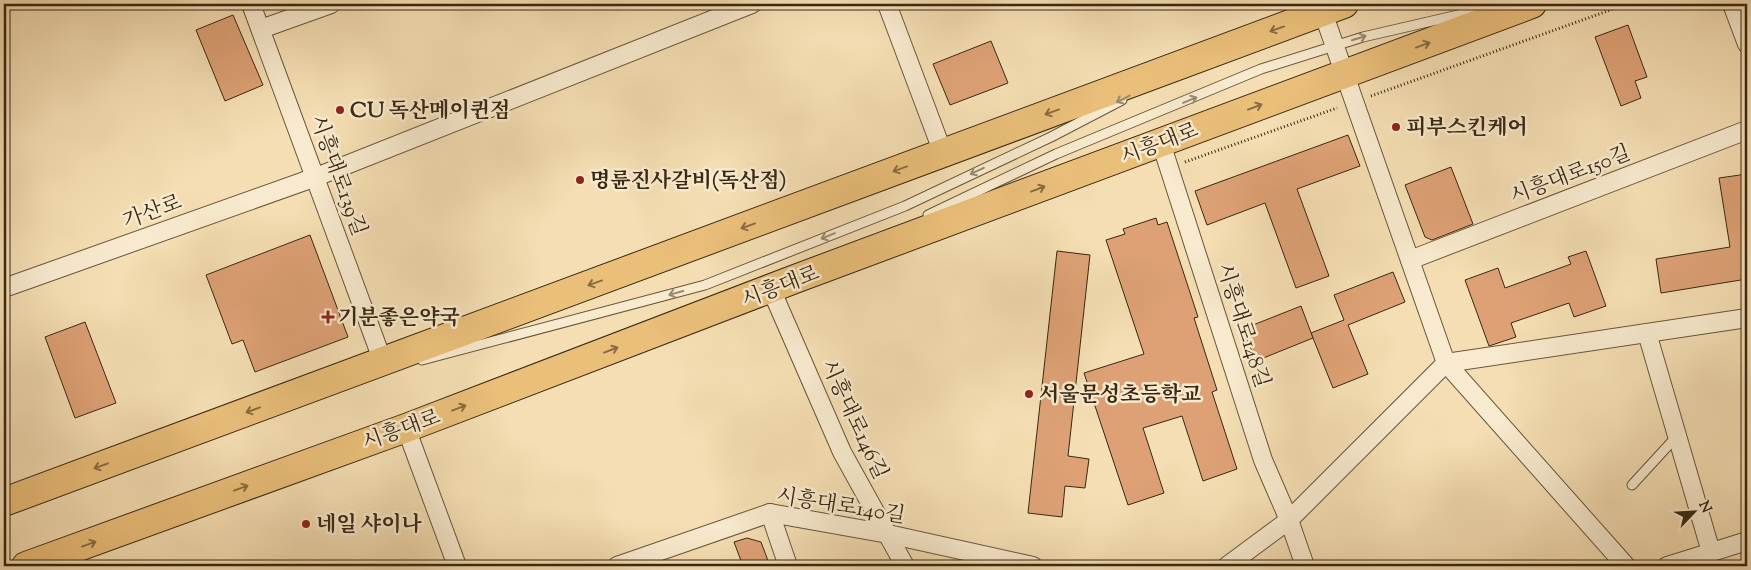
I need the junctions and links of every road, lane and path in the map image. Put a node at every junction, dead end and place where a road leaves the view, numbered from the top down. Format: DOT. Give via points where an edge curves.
graph roads {
  1 [pos="251,4"];
  2 [pos="331,4"];
  3 [pos="752,4"];
  4 [pos="887,4"];
  5 [pos="1532,4"];
  6 [pos="1627,4"];
  7 [pos="1732,4"];
  8 [pos="1329,6"];
  9 [pos="1496,6"];
  10 [pos="261,29"];
  11 [pos="1747,44"];
  12 [pos="1335,46"];
  13 [pos="1213,53"];
  14 [pos="1344,74"];
  15 [pos="1145,88"];
  16 [pos="1128,97"];
  17 [pos="1354,102"];
  18 [pos="1747,130"];
  19 [pos="1161,142"];
  20 [pos="943,153"];
  21 [pos="1169,168"];
  22 [pos="316,177"];
  23 [pos="917,221"];
  24 [pos="891,234"];
  25 [pos="1410,260"];
  26 [pos="783,284"];
  27 [pos="4,288"];
  28 [pos="1747,318"];
  29 [pos="1647,333"];
  30 [pos="415,362"];
  31 [pos="1446,363"];
  32 [pos="385,366"];
  33 [pos="406,428"];
  34 [pos="1677,436"];
  35 [pos="1632,485"];
  36 [pos="4,502"];
  37 [pos="770,513"];
  38 [pos="1289,520"];
  39 [pos="888,534"];
  40 [pos="1747,541"];
  41 [pos="1711,552"];
  42 [pos="26,566"];
  43 [pos="457,566"];
  44 [pos="621,566"];
  45 [pos="788,566"];
  46 [pos="905,566"];
  47 [pos="1033,566"];
  48 [pos="1227,566"];
  49 [pos="1306,566"];
  50 [pos="1626,566"];
  51 [pos="1667,566"];
  1 -- 10 [label="street, 시흥대로139길"];
  2 -- 10 [label="street"];
  3 -- 22 [label="street, 가산로"];
  4 -- 20 [label="street"];
  14 -- 5 [label="main road, 시흥대로, one-way"];
  6 -- 17 [label="path"];
  7 -- 11 [label="street"];
  8 -- 12 [label="street"];
  8 -- 13 [label="main road, one-way"];
  12 -- 9 [label="lane, one-way"];
  10 -- 22 [label="street, 시흥대로139길"];
  12 -- 14 [label="street"];
  23 -- 12 [label="lane, one-way" via="1056,154 1261,70"];
  13 -- 15 [label="lane"];
  13 -- 20 [label="main road, one-way"];
  14 -- 17 [label="street"];
  19 -- 14 [label="main road, 시흥대로, one-way"];
  16 -- 30 [label="lane, one-way" via="905,206 705,285"];
  17 -- 21 [label="path"];
  17 -- 25 [label="street"];
  18 -- 25 [label="street, 시흥대로150길"];
  19 -- 21 [label="street, 시흥대로148길"];
  26 -- 19 [label="main road, 시흥대로, one-way"];
  20 -- 32 [label="main road, one-way"];
  21 -- 38 [label="street, 시흥대로148길" via="1263,460"];
  22 -- 27 [label="street, 가산로"];
  22 -- 32 [label="street, 시흥대로139길"];
  24 -- 26 [label="lane"];
  25 -- 31 [label="street"];
  33 -- 26 [label="main road, 시흥대로, one-way"];
  26 -- 39 [label="street, 시흥대로146길" via="842,452"];
  28 -- 29 [label="street"];
  29 -- 31 [label="street"];
  29 -- 34 [label="street"];
  31 -- 38 [label="street"];
  31 -- 50 [label="street"];
  32 -- 36 [label="main road, one-way" via="299,393"];
  42 -- 33 [label="main road, 시흥대로, one-way"];
  33 -- 43 [label="street"];
  34 -- 35 [label="lane"];
  34 -- 41 [label="street"];
  37 -- 39 [label="street, 시흥대로140길"];
  37 -- 44 [label="street, 시흥대로140길"];
  37 -- 45 [label="street"];
  38 -- 48 [label="street"];
  38 -- 49 [label="street, 시흥대로148길"];
  39 -- 46 [label="street, 시흥대로146길"];
  39 -- 47 [label="street, 시흥대로140길"];
  40 -- 41 [label="street"];
  41 -- 51 [label="street"];
}
